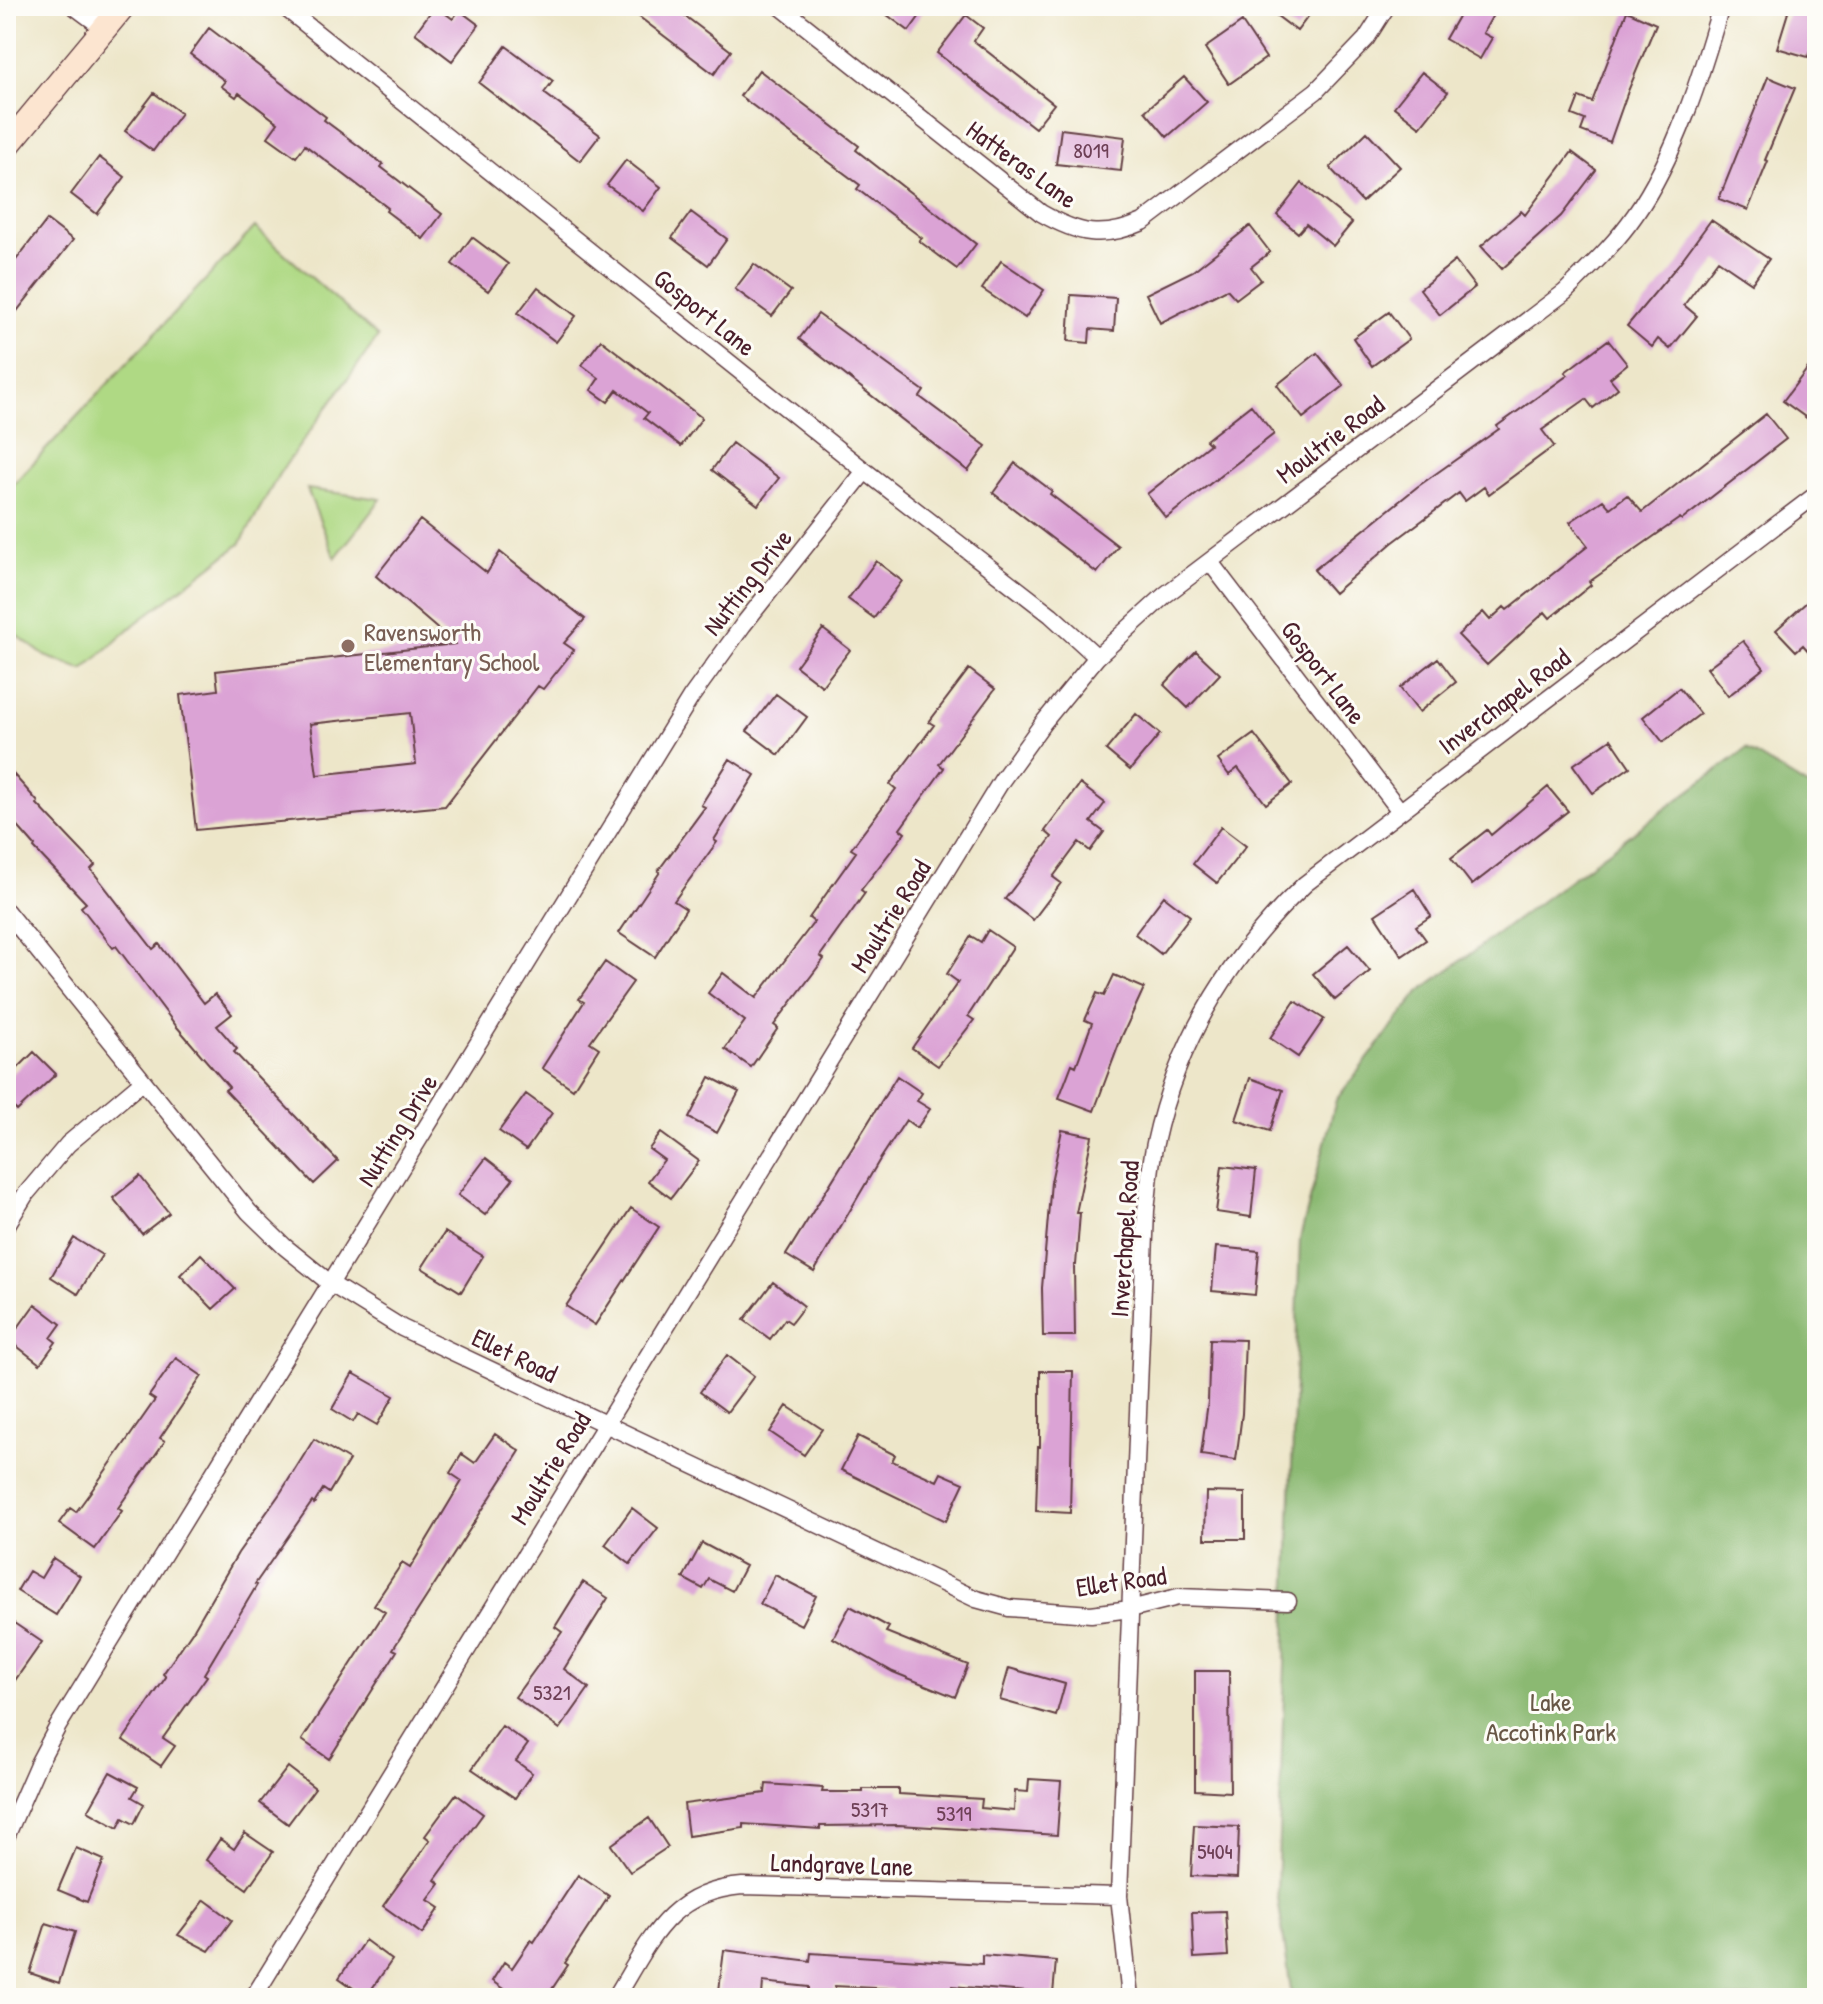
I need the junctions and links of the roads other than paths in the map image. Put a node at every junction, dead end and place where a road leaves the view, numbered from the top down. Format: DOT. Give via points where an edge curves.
graph roads {
  1 [pos="74,6"];
  2 [pos="123,6"];
  3 [pos="283,6"];
  4 [pos="780,6"];
  5 [pos="1387,6"];
  6 [pos="1721,6"];
  7 [pos="105,29"];
  8 [pos="6,147"];
  9 [pos="865,471"];
  10 [pos="1815,500"];
  11 [pos="1210,562"];
  12 [pos="1097,657"];
  13 [pos="1400,811"];
  14 [pos="6,911"];
  15 [pos="142,1082"];
  16 [pos="6,1226"];
  17 [pos="331,1284"];
  18 [pos="605,1425"];
  19 [pos="1288,1601"];
  20 [pos="1130,1609"];
  21 [pos="6,1837"];
  22 [pos="1119,1896"];
  23 [pos="253,1998"];
  24 [pos="615,1998"];
  25 [pos="1130,1998"];
  1 -- 7 [label="street"];
  2 -- 7 [label="street"];
  3 -- 9 [label="street, Gosport Lane"];
  4 -- 5 [label="street, Hatteras Lane" via="1041,213 1090,233 1143,222 1316,91 1366,39"];
  6 -- 11 [label="street, Moultrie Road" via="1656,180 1599,259 1565,292"];
  7 -- 8 [label="street"];
  9 -- 12 [label="street, Gosport Lane"];
  9 -- 17 [label="street, Nutting Drive" via="691,697"];
  10 -- 13 [label="street, Inverchapel Road"];
  11 -- 12 [label="street, Moultrie Road"];
  11 -- 13 [label="street, Gosport Lane"];
  12 -- 18 [label="street, Moultrie Road" via="1002,780"];
  13 -- 20 [label="street, Inverchapel Road" via="1305,884 1259,931 1208,1003 1171,1084 1146,1210"];
  14 -- 15 [label="street, Ellet Road"];
  15 -- 16 [label="street" via="68,1144"];
  15 -- 17 [label="street, Ellet Road" via="249,1212"];
  17 -- 18 [label="street, Ellet Road" via="402,1328"];
  17 -- 21 [label="street, Nutting Drive" via="58,1726"];
  18 -- 20 [label="street, Ellet Road" via="976,1599 1042,1612"];
  18 -- 23 [label="street, Moultrie Road"];
  19 -- 20 [label="street, Ellet Road" via="1178,1597"];
  20 -- 22 [label="street, Inverchapel Road"];
  22 -- 24 [label="street, Landgrave Lane" via="720,1887 692,1898 663,1922"];
  22 -- 25 [label="street, Inverchapel Road"];
}
